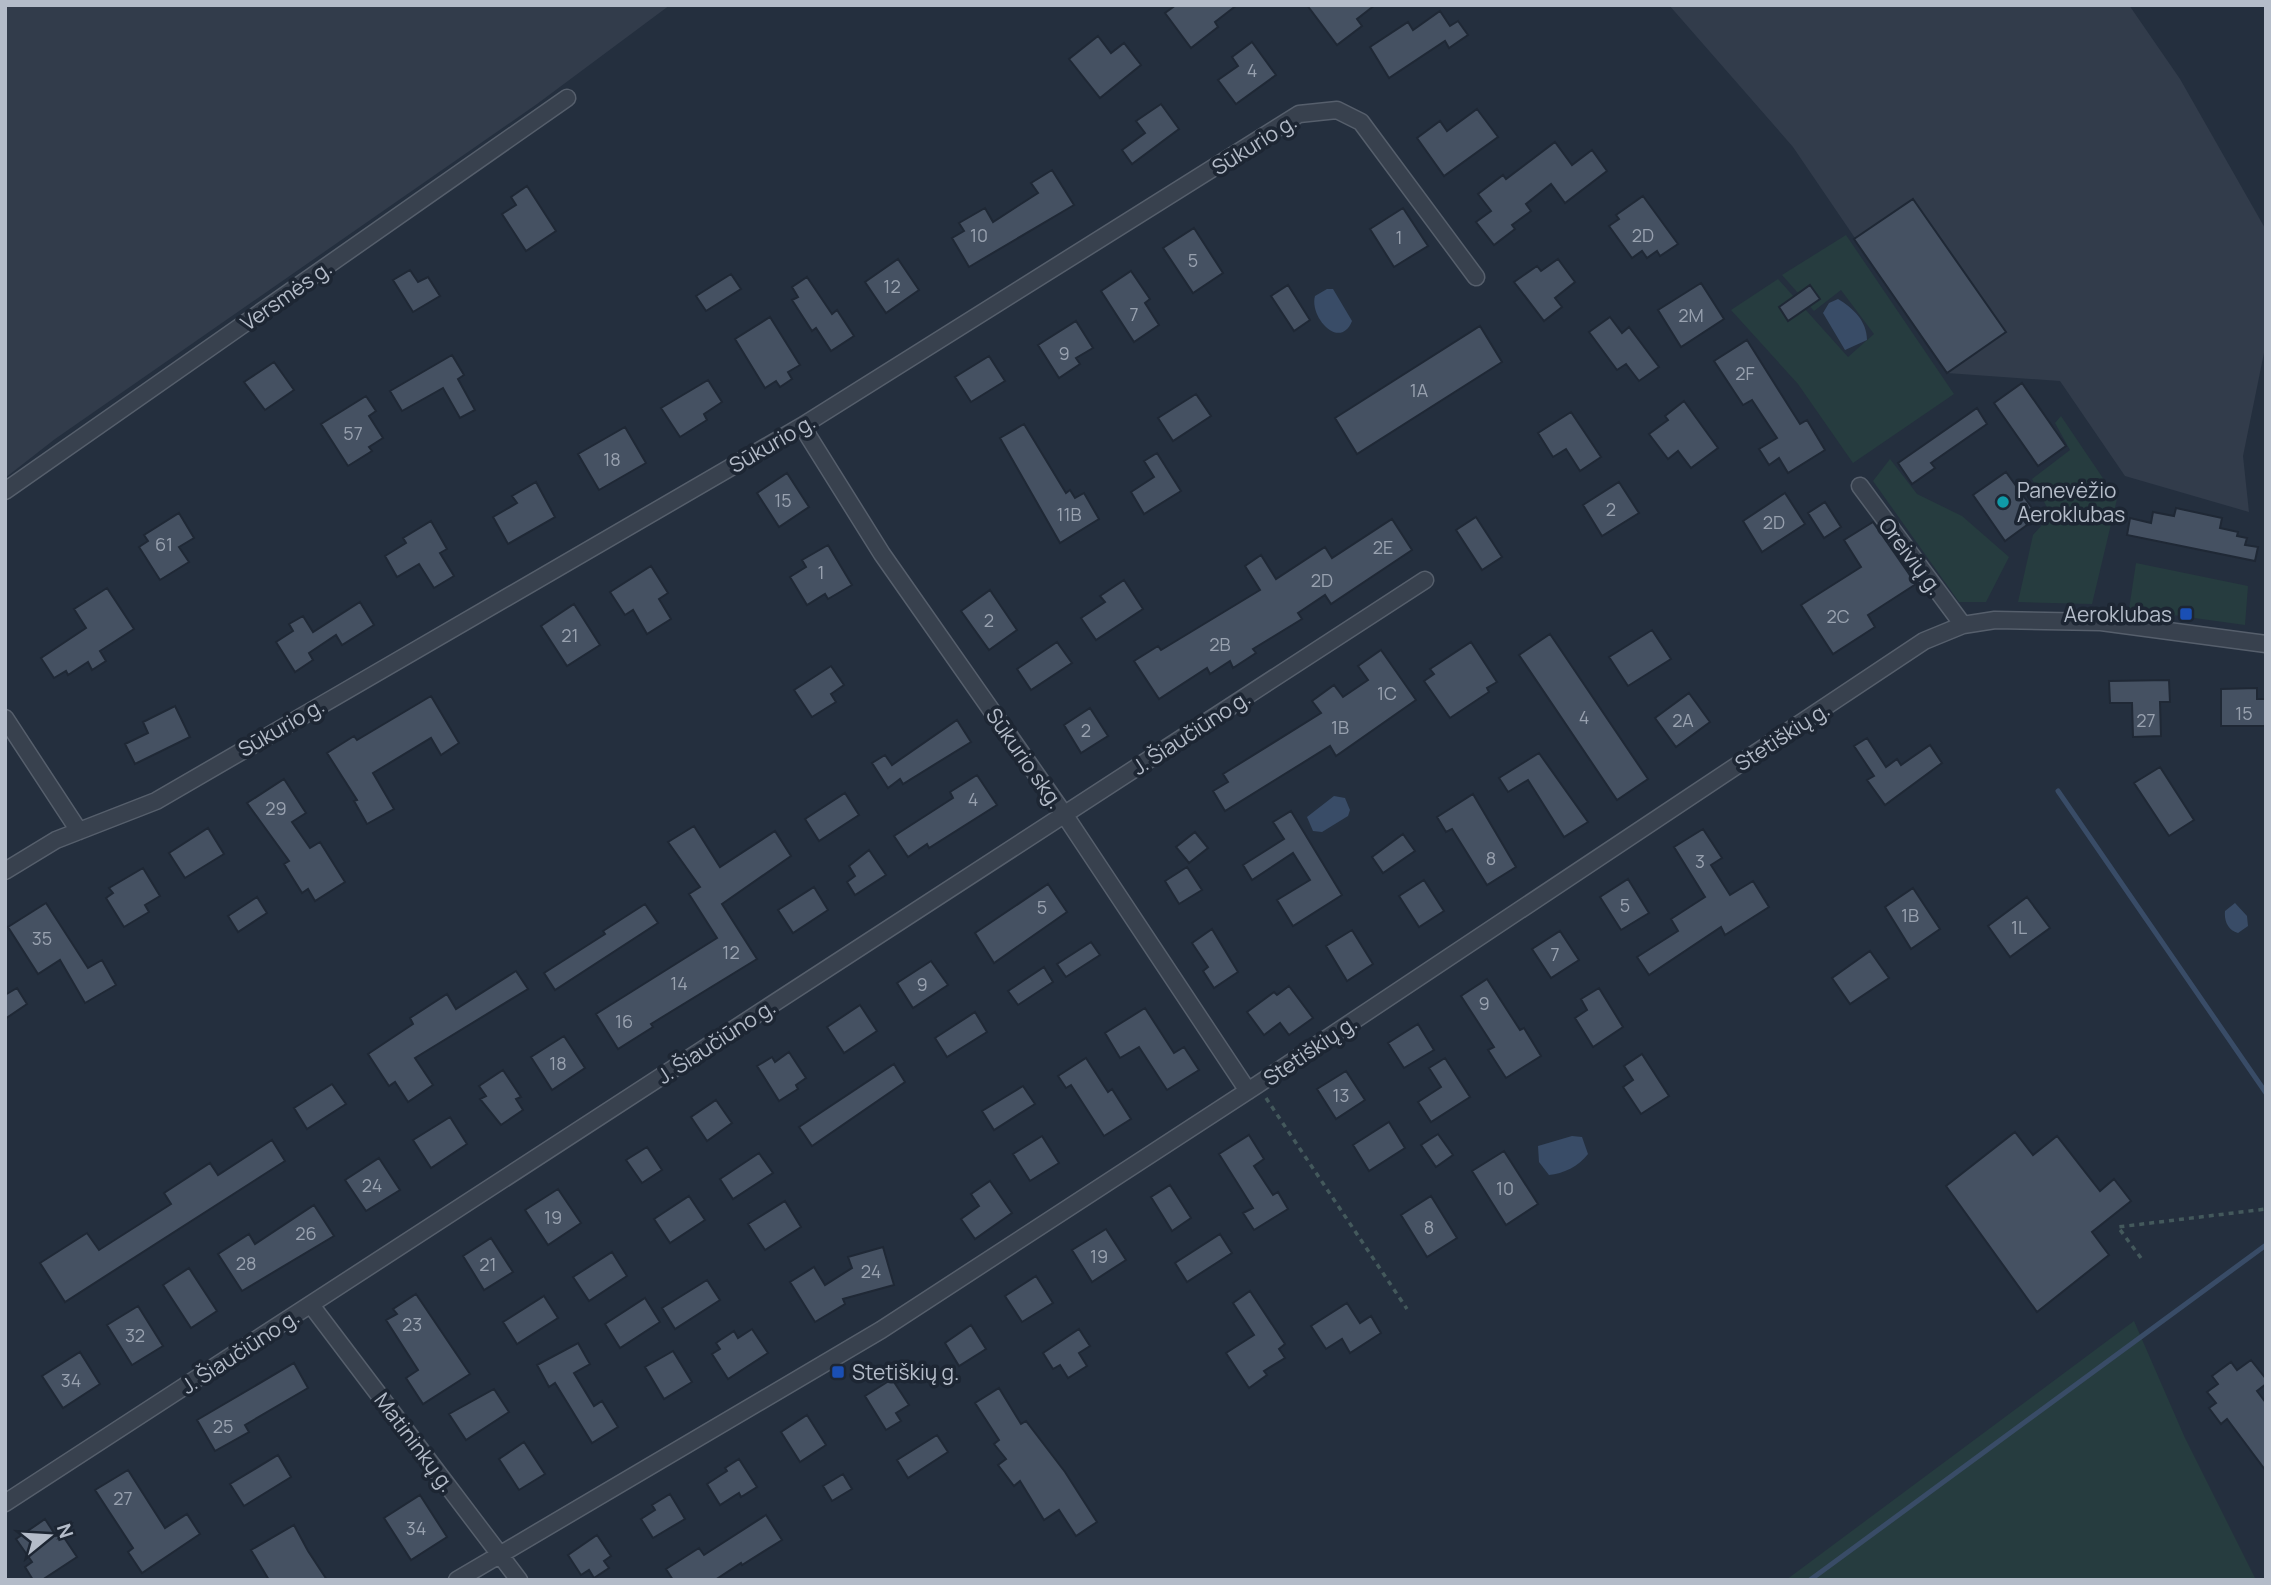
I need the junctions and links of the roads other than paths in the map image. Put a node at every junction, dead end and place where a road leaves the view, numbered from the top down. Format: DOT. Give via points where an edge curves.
graph roads {
  1 [pos="567,98"];
  2 [pos="1476,277"];
  3 [pos="802,426"];
  4 [pos="1860,486"];
  5 [pos="5,491"];
  6 [pos="1425,580"];
  7 [pos="1963,625"];
  8 [pos="2266,644"];
  9 [pos="5,718"];
  10 [pos="1064,814"];
  11 [pos="79,831"];
  12 [pos="5,871"];
  13 [pos="1253,1088"];
  14 [pos="311,1305"];
  15 [pos="5,1503"];
  16 [pos="499,1554"];
  17 [pos="457,1580"];
  18 [pos="519,1580"];
  1 -- 5 [label="street, Versmės g."];
  2 -- 3 [label="street, Sūkurio g." via="1361,122 1337,110 1299,114"];
  3 -- 10 [label="street, Sūkurio skg." via="882,554"];
  3 -- 11 [label="street, Sūkurio g." via="156,801"];
  4 -- 7 [label="street, Oreivių g."];
  6 -- 10 [label="street, J. Šiaučiūno g."];
  7 -- 8 [label="street, Stetiškių g." via="1995,620 2101,622"];
  7 -- 13 [label="street, Stetiškių g." via="1924,641"];
  9 -- 11 [label="street"];
  10 -- 13 [label="street, Sūkurio skg."];
  10 -- 14 [label="street, J. Šiaučiūno g."];
  11 -- 12 [label="street, Sūkurio g."];
  13 -- 16 [label="street, Stetiškių g." via="881,1330"];
  14 -- 15 [label="street, J. Šiaučiūno g."];
  14 -- 16 [label="street, Matininkų g."];
  16 -- 17 [label="street, Stetiškių g."];
  16 -- 18 [label="street, Matininkų g."];
}
